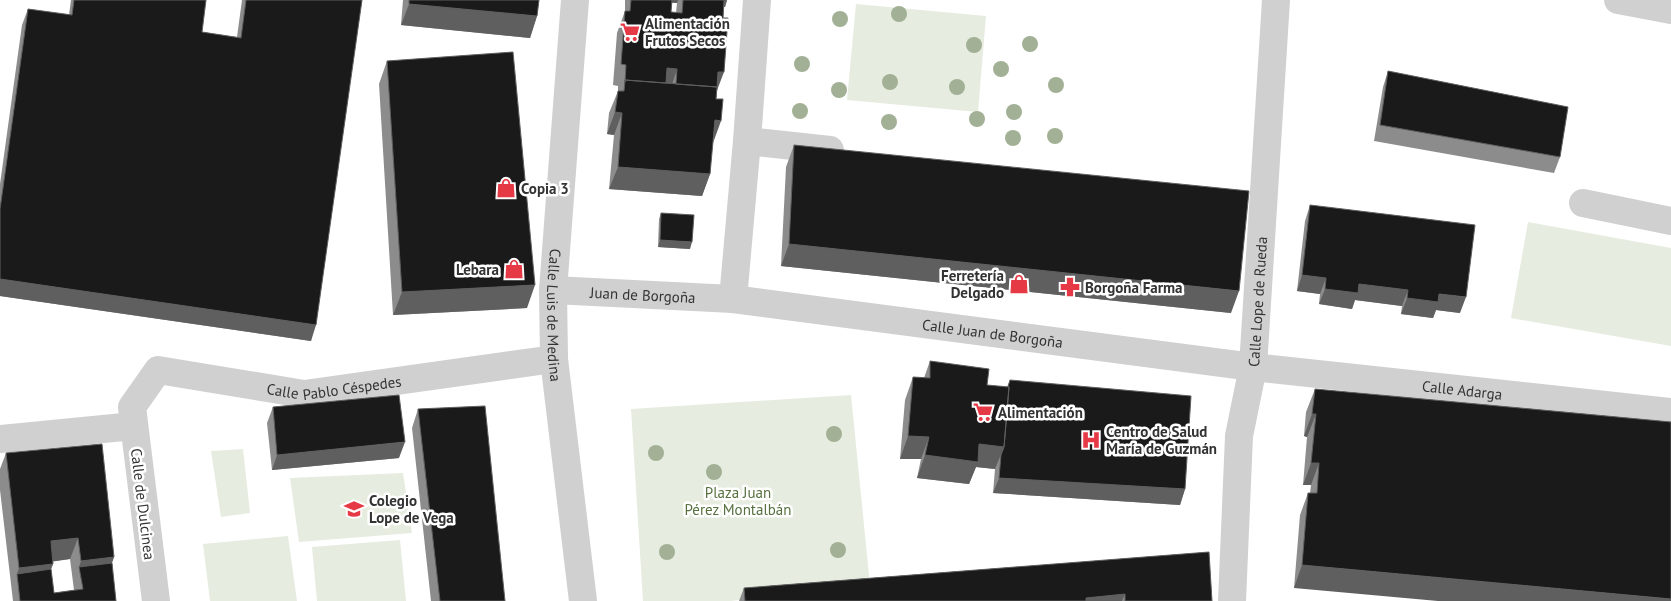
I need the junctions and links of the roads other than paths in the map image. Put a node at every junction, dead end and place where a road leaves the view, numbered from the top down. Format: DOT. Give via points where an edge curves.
graph roads {
  1 [pos="575,0"];
  2 [pos="757,0"];
  3 [pos="1276,0"];
  4 [pos="1618,0"];
  5 [pos="1671,10"];
  6 [pos="747,141"];
  7 [pos="855,152"];
  8 [pos="1583,203"];
  9 [pos="1671,221"];
  10 [pos="553,290"];
  11 [pos="732,299"];
  12 [pos="554,359"];
  13 [pos="1253,367"];
  14 [pos="1671,412"];
  15 [pos="133,416"];
  16 [pos="0,439"];
  17 [pos="156,601"];
  18 [pos="583,601"];
  19 [pos="1232,601"];
  1 -- 10 [label="street, Calle Luis de Medina"];
  2 -- 6 [label="street"];
  3 -- 13 [label="street, Calle Lope de Rueda" via="1251,192"];
  4 -- 5 [label="street"];
  6 -- 7 [label="street"];
  6 -- 11 [label="street"];
  8 -- 9 [label="street"];
  10 -- 11 [label="street, Juan de Borgoña"];
  10 -- 12 [label="street, Calle Luis de Medina"];
  11 -- 13 [label="street, Calle Juan de Borgoña"];
  12 -- 15 [label="street, Calle Pablo Céspedes" via="304,394 158,370"];
  12 -- 18 [label="street, Calle Luis de Medina"];
  13 -- 14 [label="street, Calle Adarga"];
  13 -- 19 [label="street, Calle Lope de Rueda" via="1239,436"];
  15 -- 16 [label="street"];
  15 -- 17 [label="street, Calle de Dulcinea"];
}
